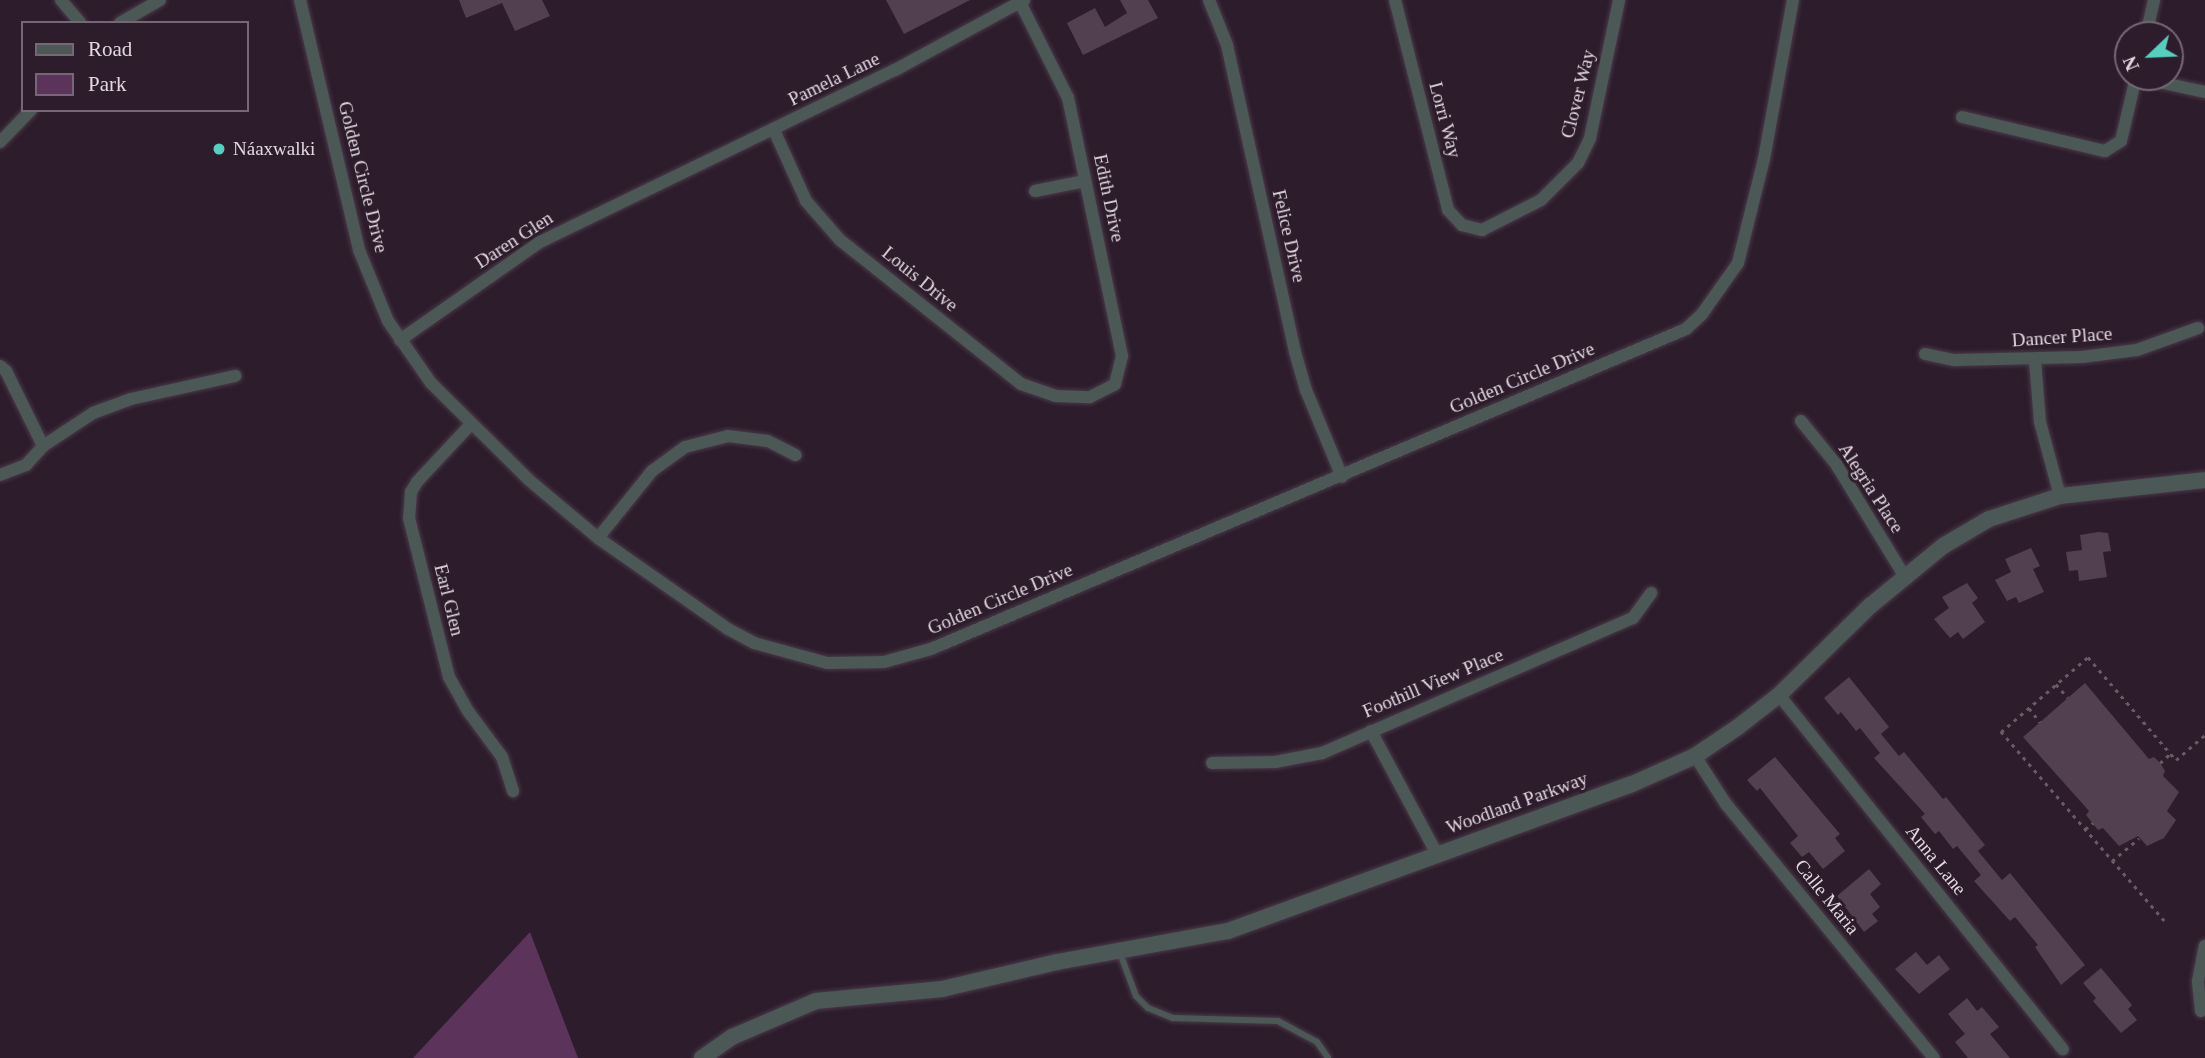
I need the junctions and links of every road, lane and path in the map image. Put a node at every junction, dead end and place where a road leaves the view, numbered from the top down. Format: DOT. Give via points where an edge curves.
graph roads {
  1 [pos="61,0"];
  2 [pos="160,0"];
  3 [pos="300,0"];
  4 [pos="1209,0"];
  5 [pos="1395,0"];
  6 [pos="1619,0"];
  7 [pos="1793,0"];
  8 [pos="2154,0"];
  9 [pos="1022,1"];
  10 [pos="78,21"];
  11 [pos="123,21"];
  12 [pos="2149,21"];
  13 [pos="2184,87"];
  14 [pos="2133,91"];
  15 [pos="2205,92"];
  16 [pos="29,112"];
  17 [pos="1962,117"];
  18 [pos="774,130"];
  19 [pos="0,142"];
  20 [pos="1085,181"];
  21 [pos="656,184"];
  22 [pos="1035,191"];
  23 [pos="1482,230"];
  24 [pos="2199,328"];
  25 [pos="400,341"];
  26 [pos="1925,354"];
  27 [pos="2035,360"];
  28 [pos="0,366"];
  29 [pos="235,376"];
  30 [pos="1090,397"];
  31 [pos="1801,421"];
  32 [pos="471,424"];
  33 [pos="43,446"];
  34 [pos="796,455"];
  35 [pos="0,475"];
  36 [pos="1342,477"];
  37 [pos="2205,480"];
  38 [pos="2060,496"];
  39 [pos="598,538"];
  40 [pos="1905,577"];
  41 [pos="1651,593"];
  42 [pos="2056,684"];
  43 [pos="1779,695"];
  44 [pos="2068,698"];
  45 [pos="2029,708"];
  46 [pos="2040,722"];
  47 [pos="1371,731"];
  48 [pos="2205,735"];
  49 [pos="2171,754"];
  50 [pos="1695,756"];
  51 [pos="1212,762"];
  52 [pos="2160,763"];
  53 [pos="513,791"];
  54 [pos="2093,823"];
  55 [pos="2085,829"];
  56 [pos="2139,838"];
  57 [pos="1437,853"];
  58 [pos="2112,861"];
  59 [pos="2164,920"];
  60 [pos="2205,946"];
  61 [pos="1119,951"];
  62 [pos="2201,1011"];
  63 [pos="2063,1049"];
  64 [pos="702,1058"];
  65 [pos="1328,1058"];
  66 [pos="1934,1058"];
  1 -- 10 [label="street"];
  2 -- 11 [label="street"];
  3 -- 25 [label="street, Golden Circle Drive" via="359,250"];
  4 -- 36 [label="street, Felice Drive" via="1227,46 1295,352"];
  5 -- 23 [label="street, Lorri Way" via="1448,210 1462,225"];
  6 -- 23 [label="street, Clover Way" via="1590,138 1578,163 1541,200"];
  7 -- 36 [label="street, Golden Circle Drive" via="1764,159 1738,263 1702,314 1686,329"];
  8 -- 12 [label="street"];
  9 -- 18 [label="street, Pamela Lane"];
  9 -- 20 [label="street, Edith Drive" via="1068,98"];
  13 -- 15 [label="street"];
  14 -- 17 [label="street" via="2121,141 2105,151"];
  16 -- 19 [label="street"];
  18 -- 21 [label="street, Pamela Lane"];
  18 -- 30 [label="street, Louis Drive" via="806,201 841,240 1021,384 1056,396"];
  20 -- 22 [label="street"];
  20 -- 30 [label="street, Edith Drive" via="1122,356 1115,384"];
  21 -- 25 [label="street, Daren Glen" via="540,243"];
  24 -- 27 [label="street, Dancer Place" via="2137,350"];
  25 -- 32 [label="street, Golden Circle Drive" via="431,383"];
  26 -- 27 [label="street, Dancer Place" via="1954,360"];
  27 -- 38 [label="street" via="2040,422"];
  28 -- 33 [label="street"];
  29 -- 33 [label="street" via="131,398 93,413"];
  31 -- 40 [label="street, Alegria Place" via="1836,464"];
  32 -- 39 [label="street, Golden Circle Drive"];
  32 -- 53 [label="street, Earl Glen" via="416,482 409,518 449,677 502,757"];
  33 -- 35 [label="street" via="26,465"];
  34 -- 39 [label="street" via="768,440 729,436 685,447 652,471"];
  36 -- 39 [label="street, Golden Circle Drive" via="931,649 884,662 827,663 754,643"];
  37 -- 38 [label="street, Woodland Parkway"];
  38 -- 40 [label="street, Woodland Parkway" via="1989,519 1943,546"];
  40 -- 43 [label="street, Woodland Parkway"];
  41 -- 47 [label="street, Foothill View Place" via="1633,618"];
  42 -- 44 [label="path"];
  42 -- 45 [label="path"];
  42 -- 49 [label="path" via="2088,657"];
  43 -- 50 [label="street, Woodland Parkway"];
  43 -- 63 [label="street, Anna Lane"];
  45 -- 46 [label="path"];
  45 -- 55 [label="path" via="2001,732"];
  47 -- 51 [label="street, Foothill View Place" via="1322,753 1275,762"];
  47 -- 57 [label="street"];
  48 -- 49 [label="path" via="2176,760"];
  49 -- 52 [label="path"];
  50 -- 57 [label="street, Woodland Parkway" via="1630,785"];
  50 -- 66 [label="street, Calle Maria" via="1726,804"];
  54 -- 55 [label="path"];
  55 -- 58 [label="path"];
  56 -- 58 [label="path"];
  57 -- 61 [label="street, Woodland Parkway" via="1228,931"];
  58 -- 59 [label="path"];
  60 -- 62 [label="street" via="2198,981"];
  61 -- 64 [label="street, Woodland Parkway" via="942,989 816,1001 732,1037"];
  61 -- 65 [label="lane" via="1136,996 1148,1009 1173,1018 1278,1021 1317,1042"];
}
